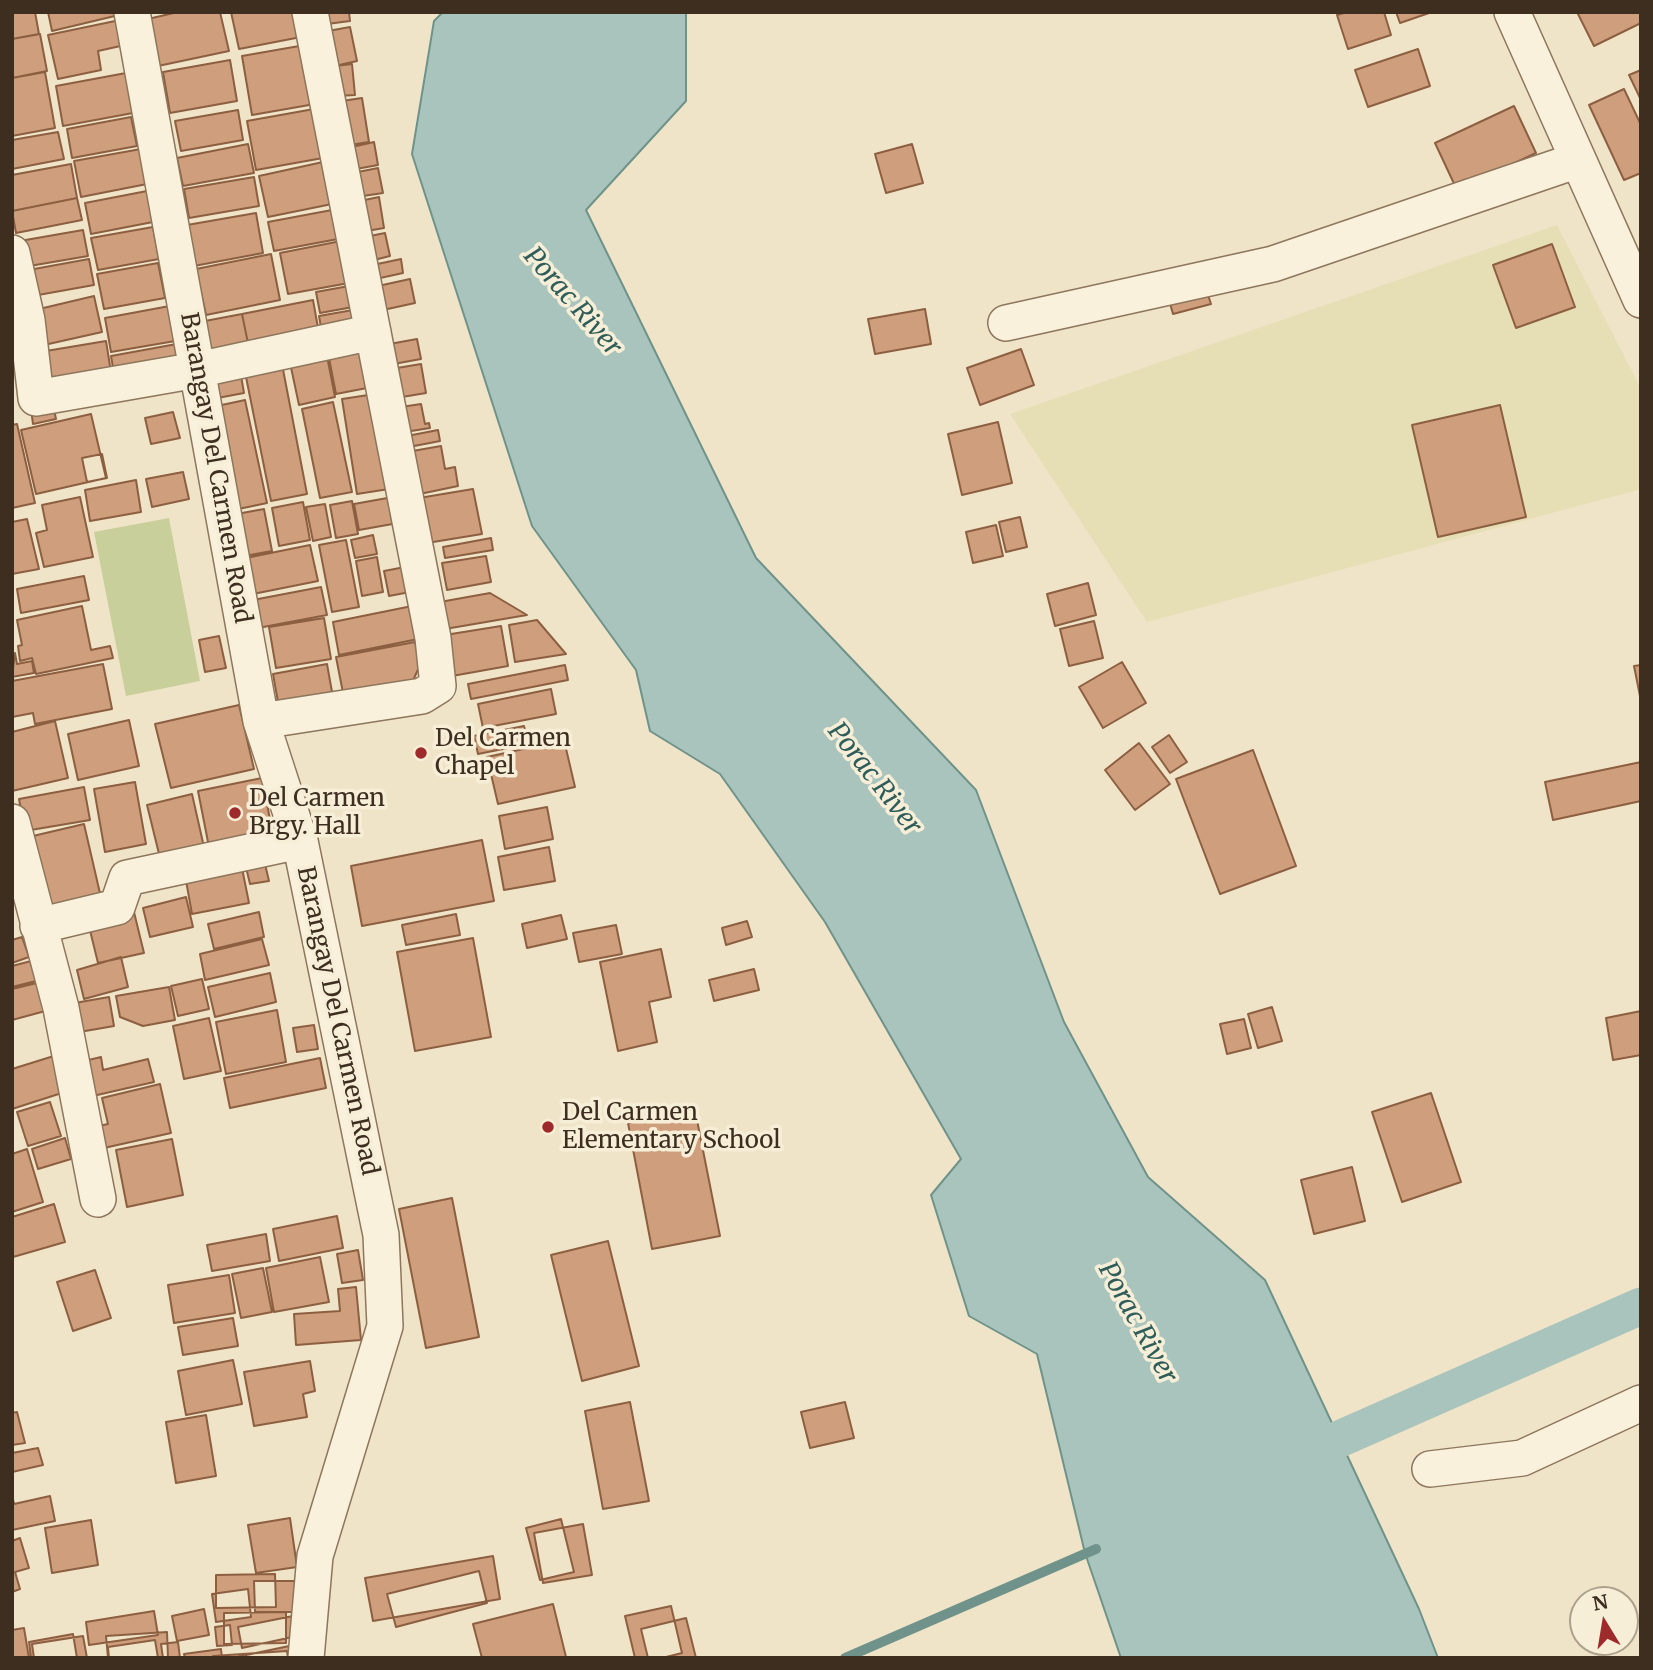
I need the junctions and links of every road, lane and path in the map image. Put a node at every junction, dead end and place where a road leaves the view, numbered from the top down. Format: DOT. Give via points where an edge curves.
graph roads {
  1 [pos="132,12"];
  2 [pos="310,12"];
  3 [pos="1512,12"];
  4 [pos="1578,160"];
  5 [pos="12,253"];
  6 [pos="1641,300"];
  7 [pos="1006,323"];
  8 [pos="373,332"];
  9 [pos="12,364"];
  10 [pos="197,370"];
  11 [pos="36,398"];
  12 [pos="261,721"];
  13 [pos="12,822"];
  14 [pos="300,841"];
  15 [pos="38,926"];
  16 [pos="98,1199"];
  17 [pos="1641,1403"];
  18 [pos="1430,1469"];
  19 [pos="306,1658"];
  1 -- 10 [label="street, Barangay Del Carmen Road"];
  2 -- 8 [label="street"];
  3 -- 4 [label="street"];
  4 -- 6 [label="street"];
  4 -- 7 [label="street" via="1273,264"];
  5 -- 11 [label="street" via="27,320"];
  8 -- 10 [label="street"];
  8 -- 12 [label="street" via="433,638 438,686 422,696"];
  9 -- 11 [label="street"];
  10 -- 11 [label="street"];
  10 -- 12 [label="street, Barangay Del Carmen Road"];
  12 -- 14 [label="street, Barangay Del Carmen Road"];
  13 -- 15 [label="street"];
  14 -- 15 [label="street" via="127,878 117,907"];
  14 -- 19 [label="street, Barangay Del Carmen Road" via="381,1235 386,1326 315,1556"];
  15 -- 16 [label="street" via="61,1009"];
  17 -- 18 [label="street" via="1522,1458"];
}
